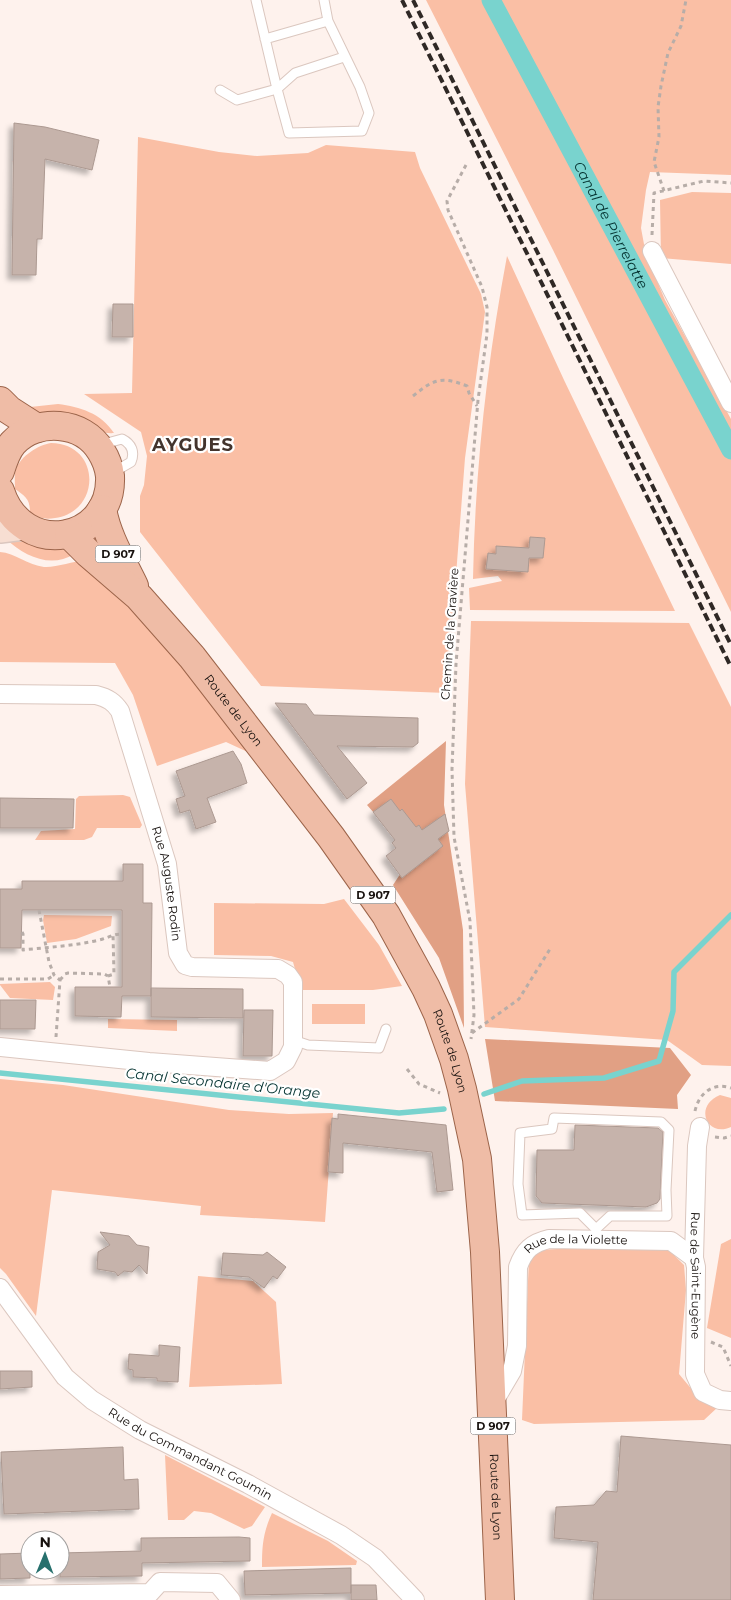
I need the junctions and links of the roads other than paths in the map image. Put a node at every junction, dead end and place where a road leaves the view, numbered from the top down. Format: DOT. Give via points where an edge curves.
graph roads {
  1 [pos="256,0"];
  2 [pos="324,0"];
  3 [pos="328,21"];
  4 [pos="265,38"];
  5 [pos="344,57"];
  6 [pos="276,89"];
  7 [pos="220,90"];
  8 [pos="652,251"];
  9 [pos="0,401"];
  10 [pos="731,403"];
  11 [pos="37,428"];
  12 [pos="1,460"];
  13 [pos="0,491"];
  14 [pos="102,509"];
  15 [pos="12,528"];
  16 [pos="69,534"];
  17 [pos="139,596"];
  18 [pos="0,694"];
  19 [pos="386,1029"];
  20 [pos="293,1040"];
  21 [pos="0,1047"];
  22 [pos="700,1127"];
  23 [pos="597,1234"];
  24 [pos="694,1258"];
  25 [pos="0,1288"];
  26 [pos="731,1401"];
  27 [pos="492,1406"];
  28 [pos="0,1595"];
  29 [pos="150,1596"];
  30 [pos="408,1597"];
  31 [pos="231,1600"];
  32 [pos="500,1600"];
  1 -- 4 [label="lane"];
  2 -- 3 [label="lane"];
  3 -- 4 [label="lane"];
  3 -- 5 [label="lane"];
  4 -- 6 [label="lane"];
  5 -- 6 [label="lane" via="295,73"];
  5 -- 6 [label="lane" via="360,87 368,113 362,131 289,133"];
  6 -- 7 [label="lane" via="237,100"];
  8 -- 10 [label="street"];
  9 -- 11 [label="main road"];
  11 -- 12 [label="main road" via="20,437"];
  11 -- 14 [label="main road" via="53,425 70,427 98,445 110,475 109,492"];
  13 -- 15 [label="main road" via="13,517"];
  14 -- 16 [label="main road" via="88,525"];
  14 -- 17 [label="main road, Route de Lyon / D 907" via="107,531"];
  15 -- 16 [label="main road" via="53,536"];
  16 -- 17 [label="main road, Route de Lyon / D 907"];
  17 -- 27 [label="main road, Route de Lyon / D 907" via="198,665 331,837 386,915 438,1014 454,1059 470,1122 479,1179"];
  18 -- 20 [label="street, Rue Auguste Rodin" via="96,696 106,697 115,703 167,864 178,953 185,965 192,968 278,969 288,974 294,982"];
  19 -- 20 [label="lane" via="380,1048 308,1045"];
  20 -- 21 [label="street, Rue Auguste Rodin" via="286,1062 270,1071"];
  22 -- 24 [label="street, Rue de Saint-Eugène"];
  23 -- 23 [label="lane" via="580,1213 522,1215 518,1184 520,1133 552,1129 554,1118 661,1122 669,1130 666,1216 610,1216"];
  23 -- 24 [label="street, Rue de la Violette" via="672,1241"];
  23 -- 27 [label="street, Rue de la Violette" via="536,1242 521,1258 518,1267 517,1346 512,1371"];
  24 -- 26 [label="street, Rue de Saint-Eugène" via="695,1374 703,1392"];
  25 -- 30 [label="street, Rue du Commandant Goumin" via="65,1377 92,1400 140,1430 341,1535 375,1558"];
  27 -- 32 [label="main road, Route de Lyon / D 907"];
  28 -- 29 [label="street"];
  29 -- 31 [label="street" via="160,1582 217,1583"];
}
